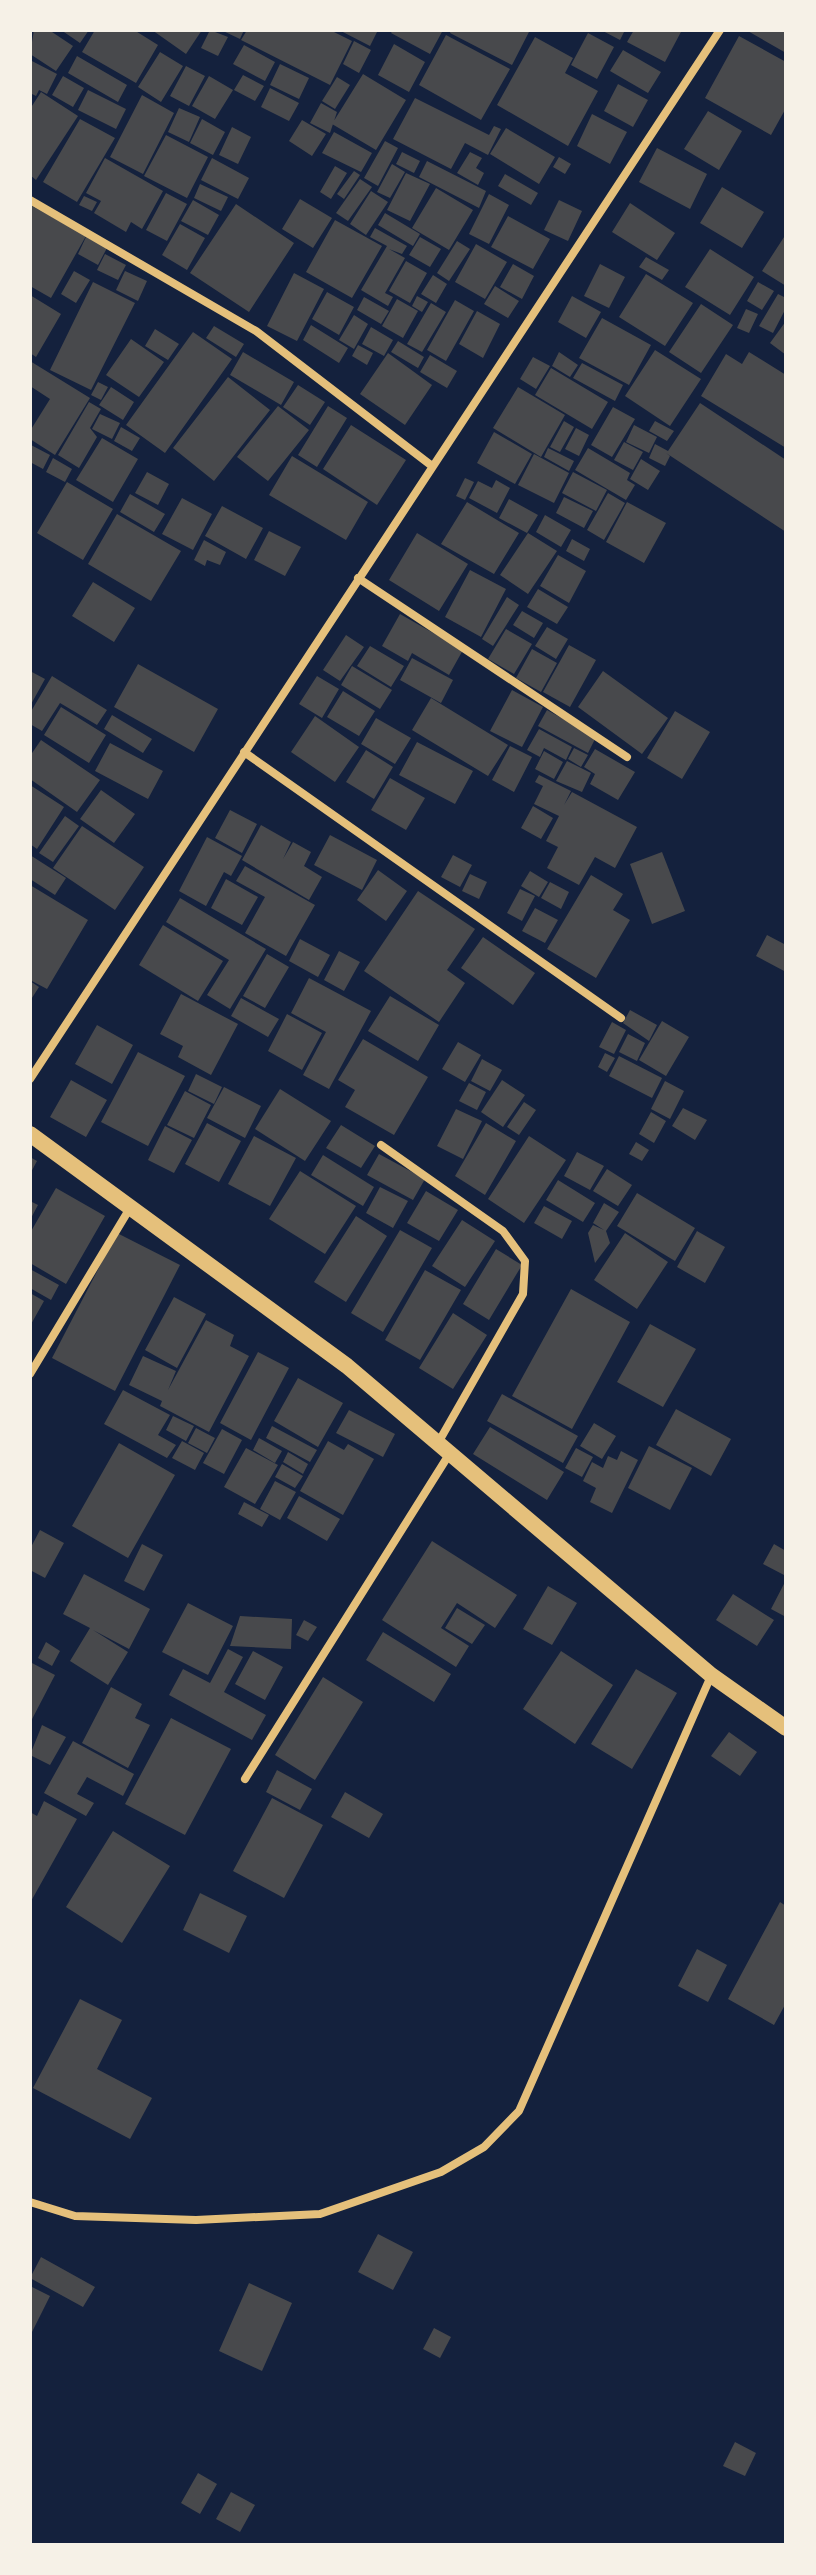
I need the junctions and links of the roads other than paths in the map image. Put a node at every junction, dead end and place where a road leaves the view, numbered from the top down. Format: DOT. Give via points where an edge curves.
graph roads {
  1 [pos="720,30"];
  2 [pos="30,200"];
  3 [pos="432,466"];
  4 [pos="358,578"];
  5 [pos="244,752"];
  6 [pos="627,757"];
  7 [pos="621,1018"];
  8 [pos="30,1079"];
  9 [pos="30,1134"];
  10 [pos="381,1145"];
  11 [pos="130,1207"];
  12 [pos="30,1374"];
  13 [pos="444,1448"];
  14 [pos="711,1675"];
  15 [pos="786,1728"];
  16 [pos="245,1779"];
  17 [pos="30,2202"];
  1 -- 3 [label="street"];
  2 -- 3 [label="street" via="256,331"];
  3 -- 4 [label="street"];
  4 -- 5 [label="street"];
  4 -- 6 [label="street"];
  5 -- 7 [label="street"];
  5 -- 8 [label="street"];
  9 -- 11 [label="main road"];
  10 -- 13 [label="street" via="503,1231 525,1261 523,1294"];
  11 -- 12 [label="street"];
  11 -- 13 [label="main road" via="347,1366"];
  13 -- 14 [label="main road"];
  13 -- 16 [label="street"];
  14 -- 15 [label="main road"];
  14 -- 17 [label="street" via="519,2111 484,2147 441,2172 320,2214 196,2220 75,2216"];
}
